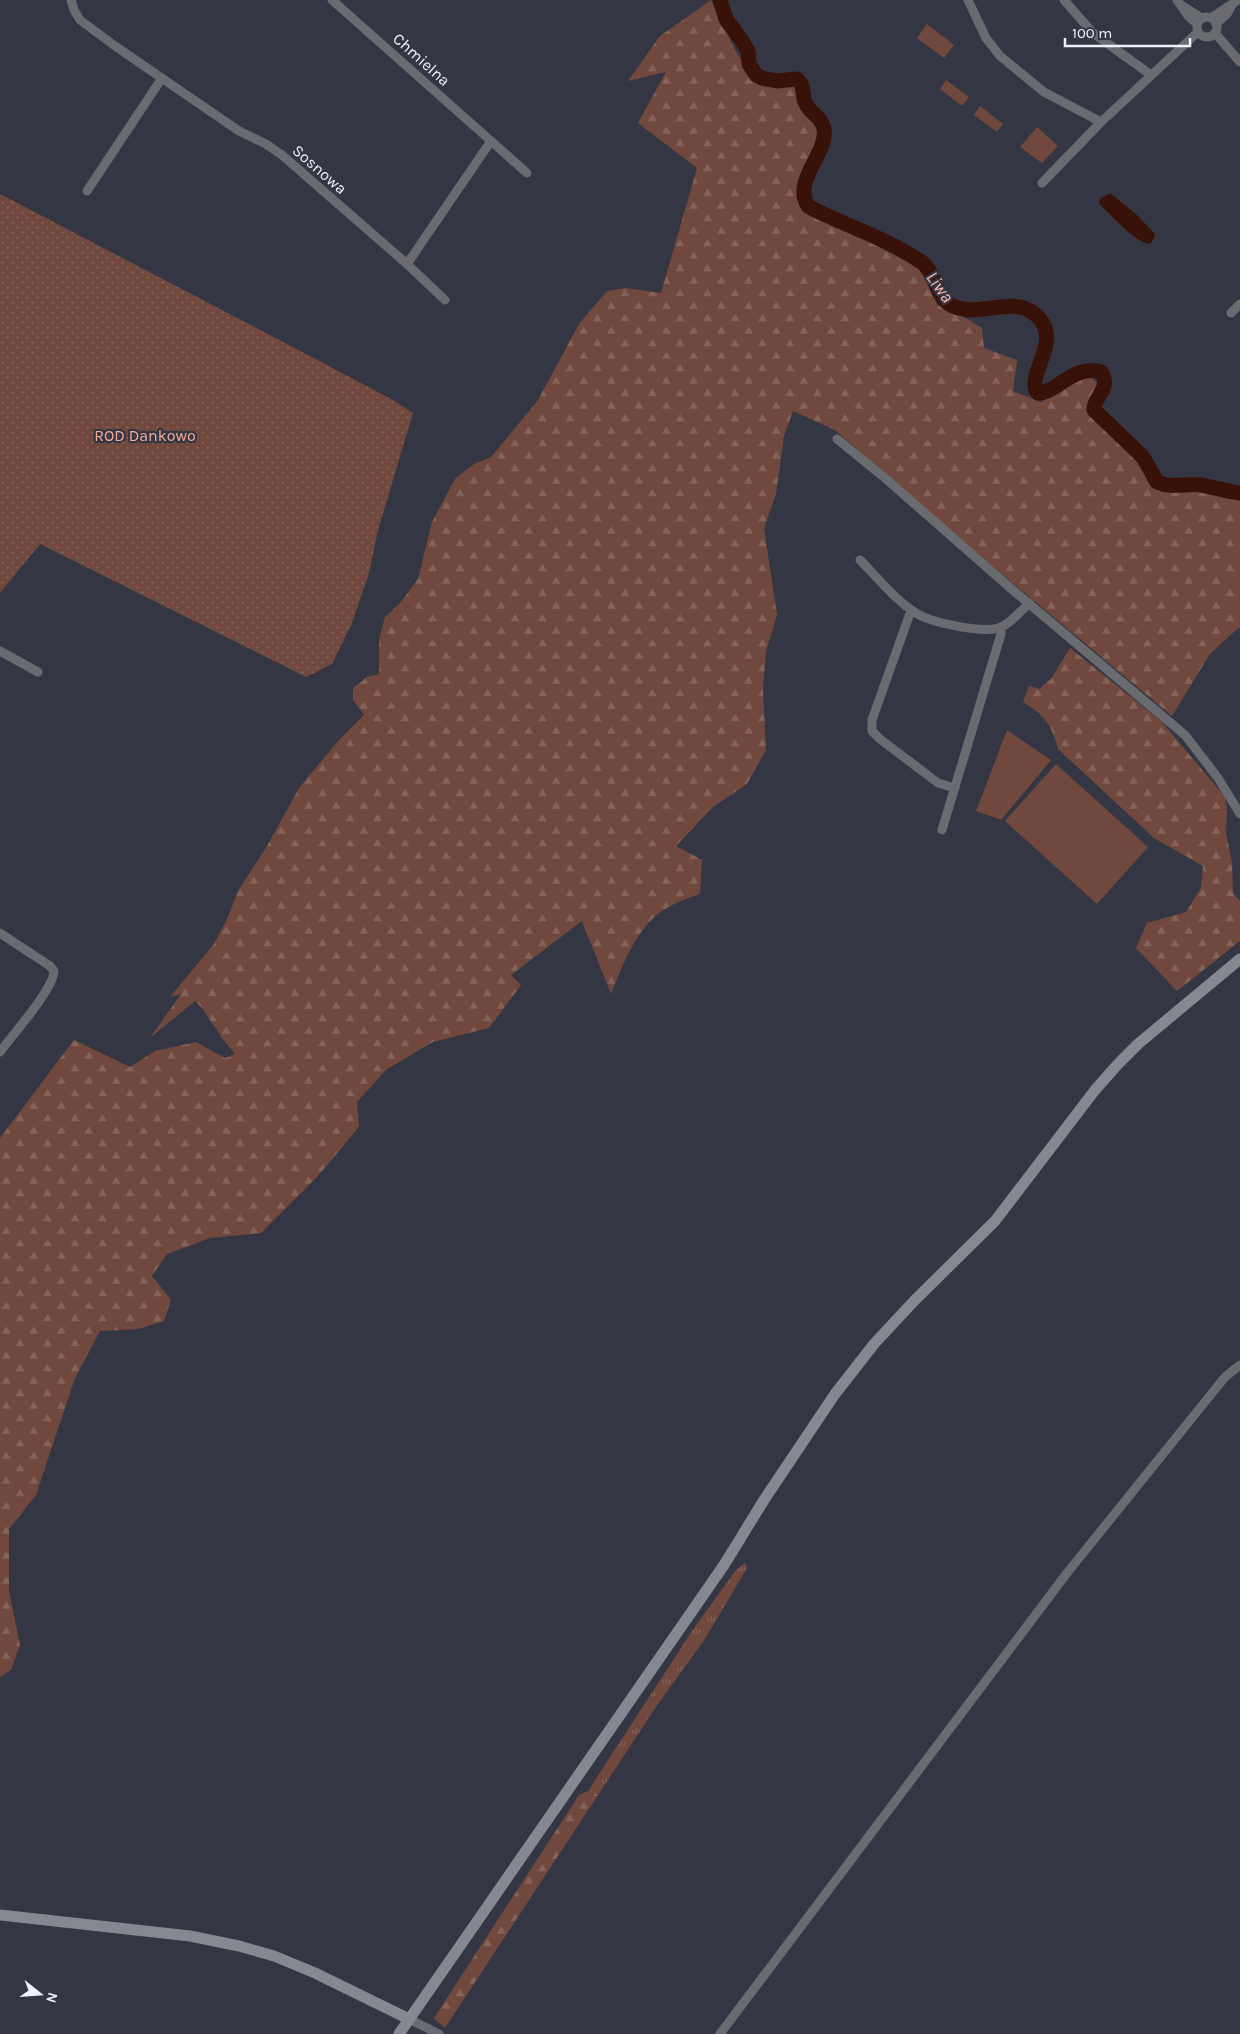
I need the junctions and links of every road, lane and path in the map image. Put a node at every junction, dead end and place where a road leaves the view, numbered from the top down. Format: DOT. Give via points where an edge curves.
graph roads {
  1 [pos="72,0"];
  2 [pos="332,0"];
  3 [pos="968,0"];
  4 [pos="1064,0"];
  5 [pos="1179,2"];
  6 [pos="1235,3"];
  7 [pos="1207,25"];
  8 [pos="1240,62"];
  9 [pos="1151,75"];
  10 [pos="162,78"];
  11 [pos="1101,122"];
  12 [pos="491,141"];
  13 [pos="527,173"];
  14 [pos="1042,183"];
  15 [pos="87,191"];
  16 [pos="407,264"];
  17 [pos="445,300"];
  18 [pos="1240,304"];
  19 [pos="1231,313"];
  20 [pos="837,439"];
  21 [pos="860,560"];
  22 [pos="1029,603"];
  23 [pos="913,611"];
  24 [pos="1001,627"];
  25 [pos="0,651"];
  26 [pos="38,672"];
  27 [pos="955,788"];
  28 [pos="1240,814"];
  29 [pos="942,830"];
  30 [pos="0,933"];
  31 [pos="1240,959"];
  32 [pos="0,1052"];
  33 [pos="1240,1365"];
  34 [pos="0,1915"];
  35 [pos="409,2019"];
  36 [pos="399,2034"];
  37 [pos="439,2034"];
  38 [pos="720,2034"];
  1 -- 10 [label="street, Sosnowa" via="80,20"];
  2 -- 12 [label="street, Chmielna"];
  3 -- 11 [label="street" via="986,38 1000,56 1044,92"];
  4 -- 9 [label="street" via="1093,33"];
  5 -- 7 [label="street" via="1188,16"];
  6 -- 7 [label="street"];
  7 -- 8 [label="street"];
  7 -- 9 [label="street"];
  9 -- 11 [label="street"];
  10 -- 15 [label="street"];
  10 -- 16 [label="street, Sosnowa" via="239,131 282,155"];
  11 -- 14 [label="street"];
  12 -- 13 [label="street, Chmielna"];
  12 -- 16 [label="street"];
  16 -- 17 [label="street, Sosnowa"];
  18 -- 19 [label="street"];
  20 -- 22 [label="street"];
  21 -- 23 [label="street"];
  22 -- 24 [label="street"];
  22 -- 28 [label="street" via="1189,738"];
  23 -- 24 [label="street" via="966,628 989,630"];
  23 -- 27 [label="street" via="872,720 872,731 938,782"];
  24 -- 27 [label="street"];
  25 -- 26 [label="street"];
  27 -- 29 [label="street"];
  30 -- 32 [label="street" via="54,971 47,990"];
  31 -- 35 [label="main road" via="1118,1064 1094,1090 995,1221 914,1301 860,1362 835,1394 719,1572"];
  33 -- 38 [label="street" via="1225,1377 1067,1573"];
  34 -- 35 [label="main road" via="190,1936 240,1946 315,1973"];
  35 -- 36 [label="main road"];
  35 -- 37 [label="street"];
}
